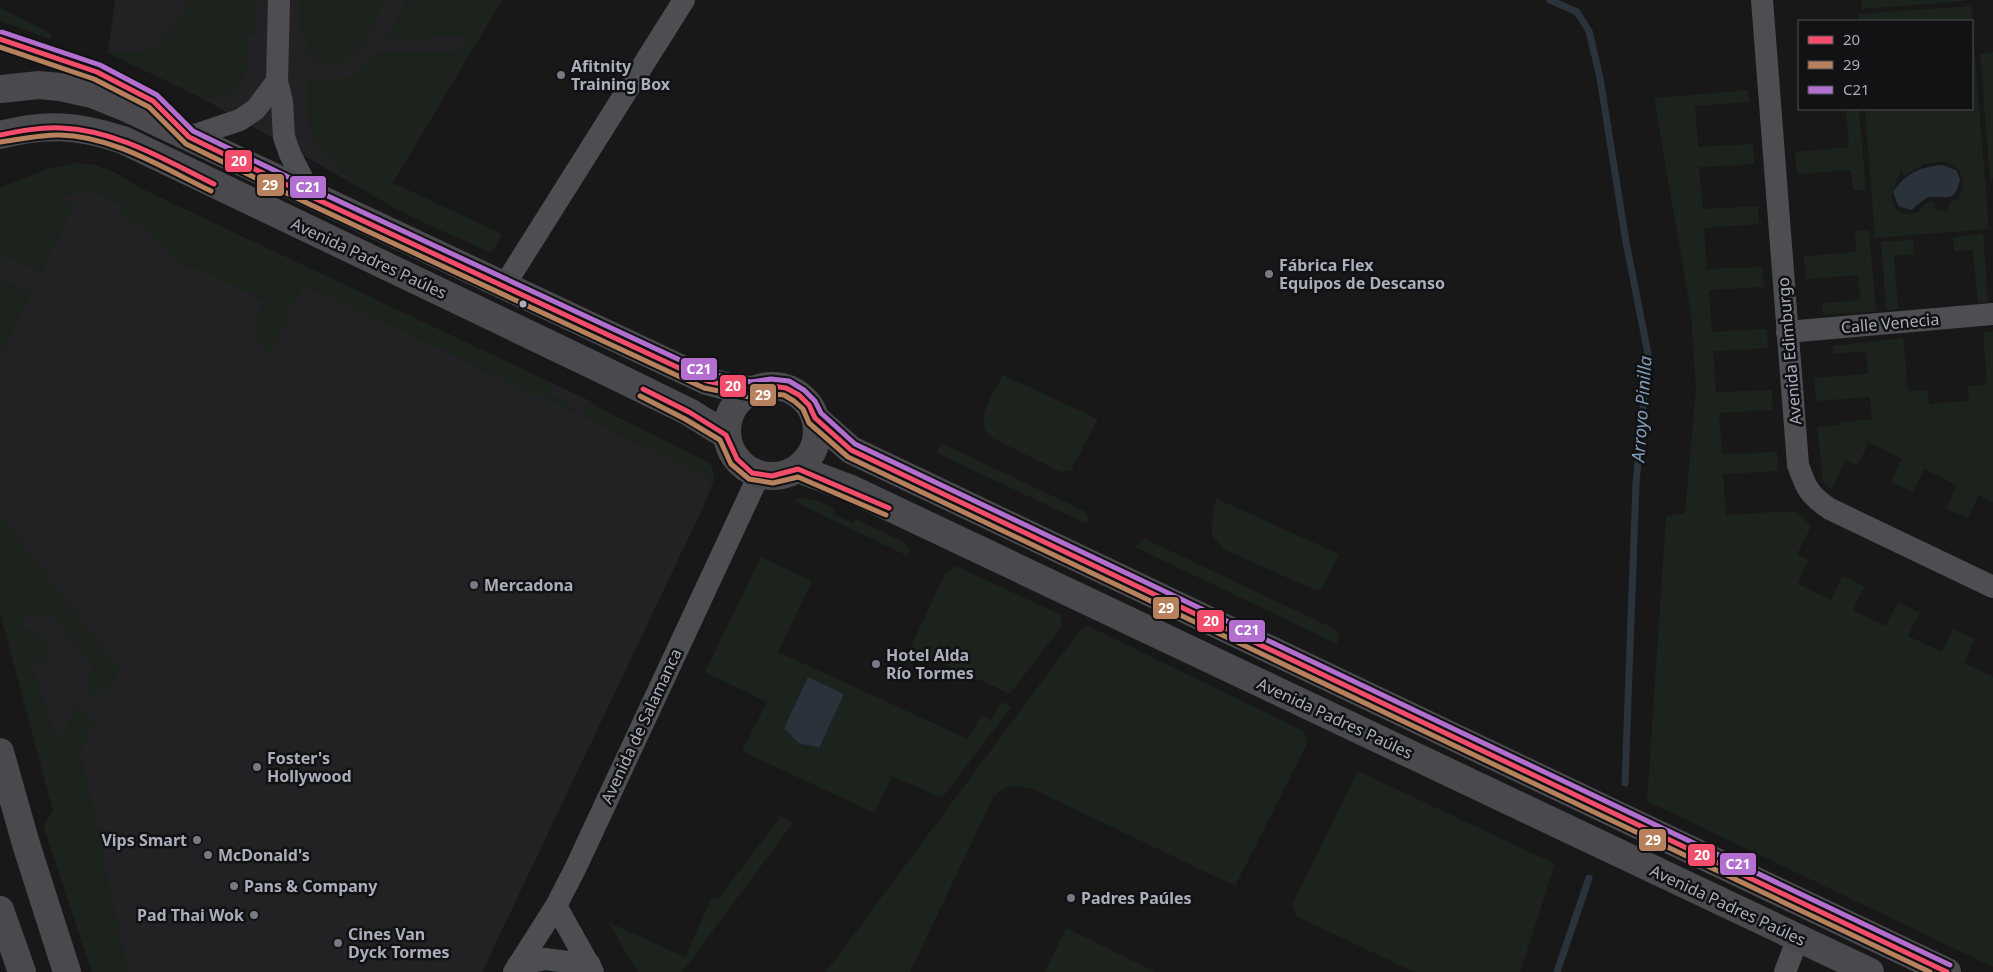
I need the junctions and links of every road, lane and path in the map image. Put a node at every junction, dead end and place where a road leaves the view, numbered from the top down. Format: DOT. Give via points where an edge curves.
graph roads {
  1 [pos="279,0"];
  2 [pos="684,0"];
  3 [pos="1762,0"];
  4 [pos="277,81"];
  5 [pos="0,89"];
  6 [pos="0,136"];
  7 [pos="189,137"];
  8 [pos="312,197"];
  9 [pos="504,286"];
  10 [pos="1993,314"];
  11 [pos="1787,332"];
  12 [pos="752,390"];
  13 [pos="815,418"];
  14 [pos="726,435"];
  15 [pos="798,469"];
  16 [pos="758,475"];
  17 [pos="1993,587"];
  18 [pos="0,752"];
  19 [pos="556,906"];
  20 [pos="0,910"];
  21 [pos="1798,938"];
  22 [pos="68,966"];
  23 [pos="516,968"];
  24 [pos="592,969"];
  25 [pos="22,972"];
  26 [pos="1785,972"];
  27 [pos="1870,972"];
  28 [pos="1947,972"];
  1 -- 4 [label="street"];
  2 -- 9 [label="street"];
  3 -- 11 [label="street, Avenida Edimburgo"];
  4 -- 7 [label="street" via="256,109 240,120"];
  4 -- 8 [label="street" via="284,137"];
  5 -- 7 [label="highway, Avenida Padres Paúles" via="39,85 92,94"];
  6 -- 14 [label="highway, Avenida Padres Paúles" via="28,128 58,126 89,129 123,140 689,412"];
  7 -- 8 [label="highway, Avenida Padres Paúles"];
  8 -- 9 [label="highway, Avenida Padres Paúles"];
  9 -- 12 [label="highway, Avenida Padres Paúles" via="707,381"];
  10 -- 11 [label="street, Calle Venecia"];
  11 -- 17 [label="street, Avenida Edimburgo" via="1798,465 1806,488 1830,509"];
  12 -- 13 [label="highway" via="772,386 786,388 809,405"];
  12 -- 14 [label="highway" via="737,402 728,417"];
  13 -- 15 [label="highway" via="817,436 811,454"];
  13 -- 28 [label="highway, Avenida Padres Paúles" via="851,450"];
  14 -- 16 [label="highway" via="731,452 742,467"];
  15 -- 16 [label="highway" via="779,476"];
  15 -- 21 [label="highway, Avenida Padres Paúles" via="857,492"];
  16 -- 19 [label="street, Avenida de Salamanca"];
  18 -- 22 [label="highway" via="26,844"];
  19 -- 23 [label="street, Avenida de Salamanca"];
  19 -- 24 [label="street"];
  20 -- 25 [label="highway"];
  21 -- 26 [label="street"];
  21 -- 27 [label="highway, Avenida Padres Paúles"];
  23 -- 24 [label="street" via="545,958"];
}
